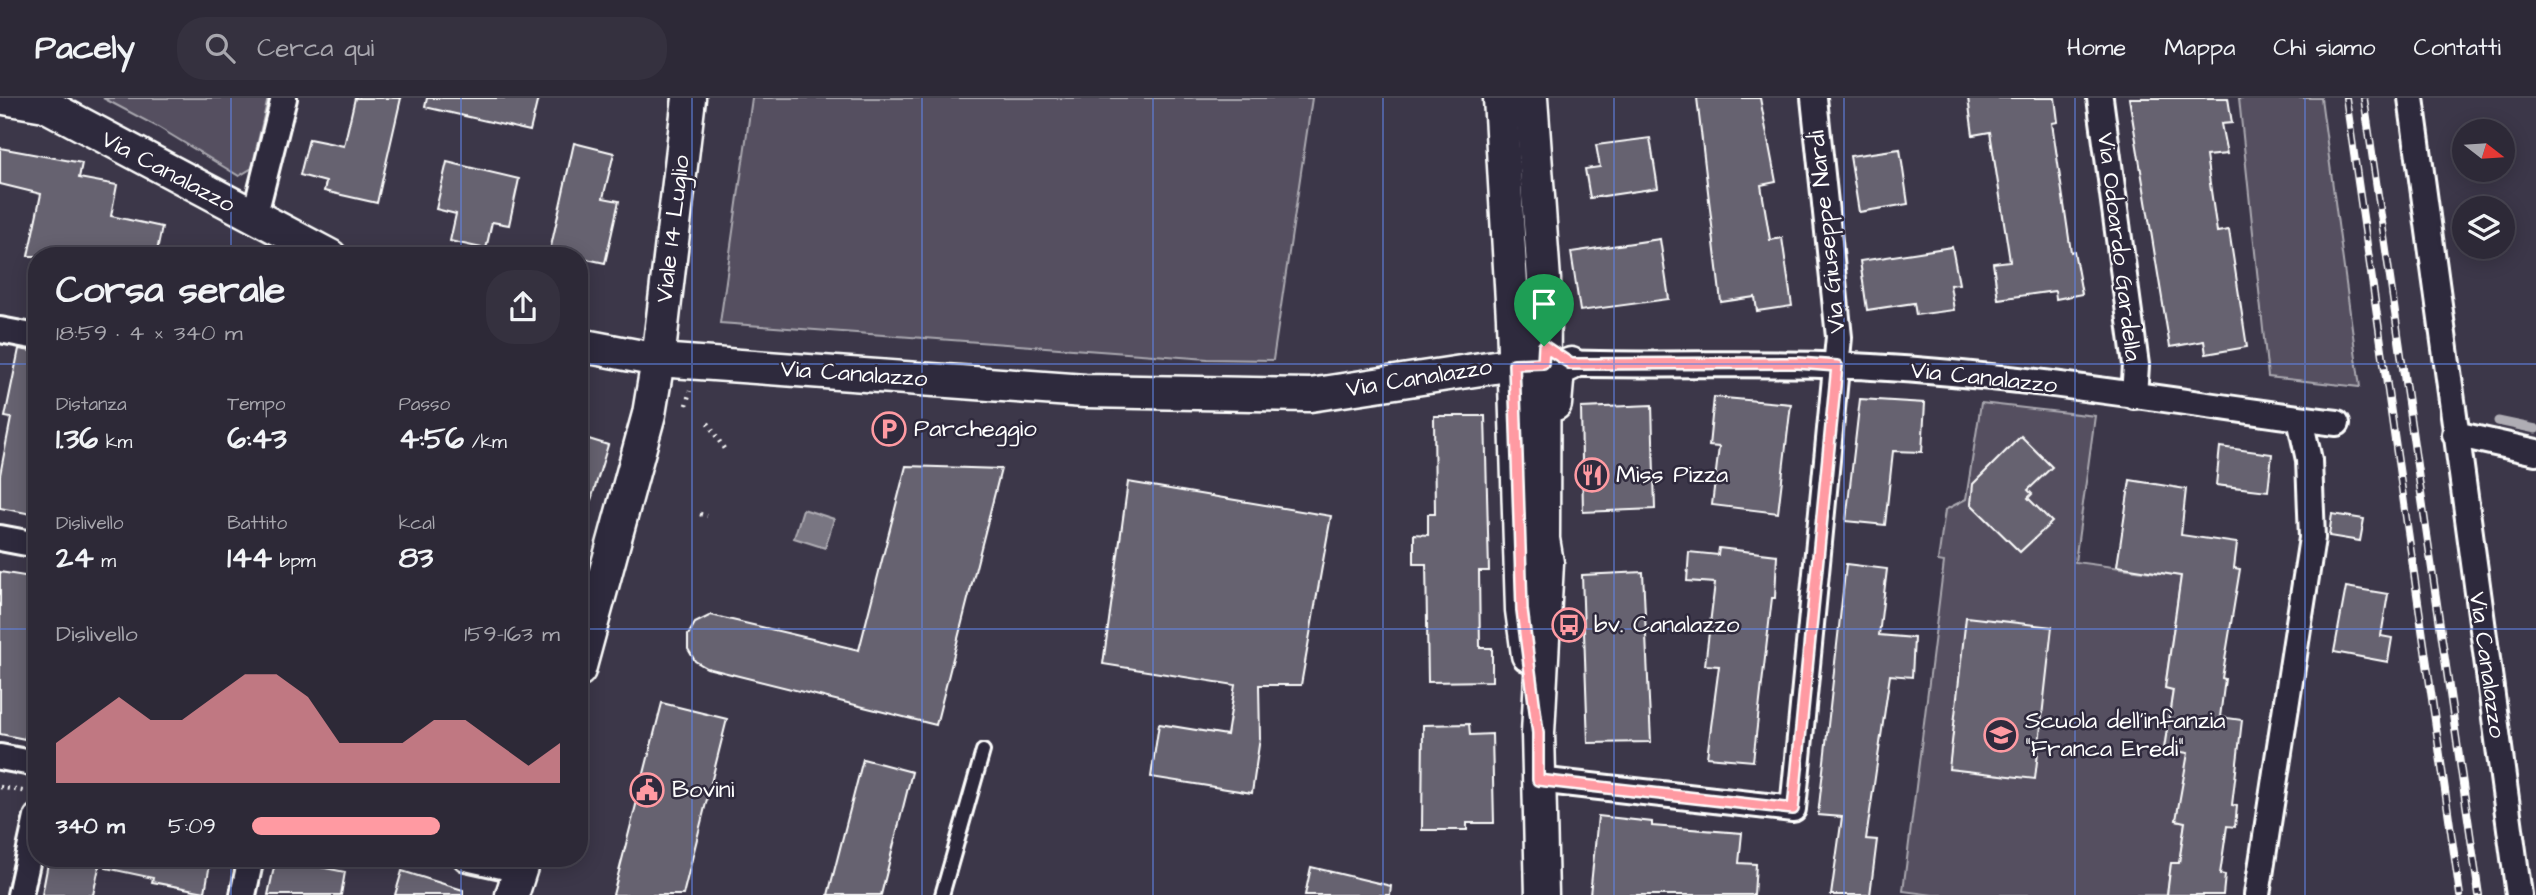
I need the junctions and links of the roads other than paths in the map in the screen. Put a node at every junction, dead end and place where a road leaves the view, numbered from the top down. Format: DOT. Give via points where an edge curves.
graph roads {
  1 [pos="4,98"];
  2 [pos="284,98"];
  3 [pos="689,98"];
  4 [pos="1531,98"];
  5 [pos="1814,98"];
  6 [pos="2100,98"];
  7 [pos="2411,98"];
  8 [pos="45,102"];
  9 [pos="1501,106"];
  10 [pos="254,218"];
  11 [pos="312,247"];
  12 [pos="0,330"];
  13 [pos="28,335"];
  14 [pos="588,347"];
  15 [pos="1543,359"];
  16 [pos="658,360"];
  17 [pos="1837,366"];
  18 [pos="2134,396"];
  19 [pos="2301,419"];
  20 [pos="2337,423"];
  21 [pos="2455,434"];
  22 [pos="2536,452"];
  23 [pos="0,538"];
  24 [pos="28,543"];
  25 [pos="588,638"];
  26 [pos="1538,733"];
  27 [pos="983,751"];
  28 [pos="0,757"];
  29 [pos="28,762"];
  30 [pos="1538,780"];
  31 [pos="28,858"];
  32 [pos="249,867"];
  33 [pos="496,867"];
  34 [pos="519,874"];
  35 [pos="20,895"];
  36 [pos="243,895"];
  37 [pos="942,895"];
  38 [pos="1542,895"];
  39 [pos="2257,895"];
  40 [pos="2519,895"];
  1 -- 8 [label="street, Via Canalazzo"];
  2 -- 10 [label="street"];
  3 -- 16 [label="street, Viale 14 Luglio"];
  4 -- 15 [label="street" via="1544,281"];
  5 -- 17 [label="street, Via Giuseppe Nardi" via="1839,337"];
  6 -- 18 [label="street, Via Odoardo Gardella" via="2136,365"];
  7 -- 21 [label="street, Via Canalazzo"];
  8 -- 10 [label="street, Via Canalazzo"];
  9 -- 15 [label="street"];
  10 -- 11 [label="street, Via Canalazzo"];
  12 -- 13 [label="street"];
  14 -- 16 [label="street, Via Canalazzo"];
  15 -- 16 [label="street, Via Canalazzo" via="1310,395 1085,391"];
  15 -- 17 [label="street, Via Canalazzo"];
  15 -- 26 [label="street" via="1522,610"];
  15 -- 26 [label="street" via="1558,370 1555,492"];
  16 -- 25 [label="street, Viale 14 Luglio" via="638,460"];
  17 -- 18 [label="street, Via Canalazzo" via="1969,374"];
  17 -- 30 [label="street, Via Giuseppe Nardi" via="1793,809"];
  18 -- 19 [label="street, Via Canalazzo"];
  19 -- 20 [label="street, Via Canalazzo"];
  19 -- 39 [label="street" via="2309,460 2312,538"];
  21 -- 22 [label="street"];
  21 -- 40 [label="street, Via Canalazzo"];
  23 -- 24 [label="street"];
  26 -- 30 [label="street"];
  27 -- 37 [label="lane"];
  28 -- 29 [label="street"];
  30 -- 38 [label="street"];
  31 -- 35 [label="street"];
  32 -- 36 [label="street"];
  33 -- 34 [label="street"];
}
